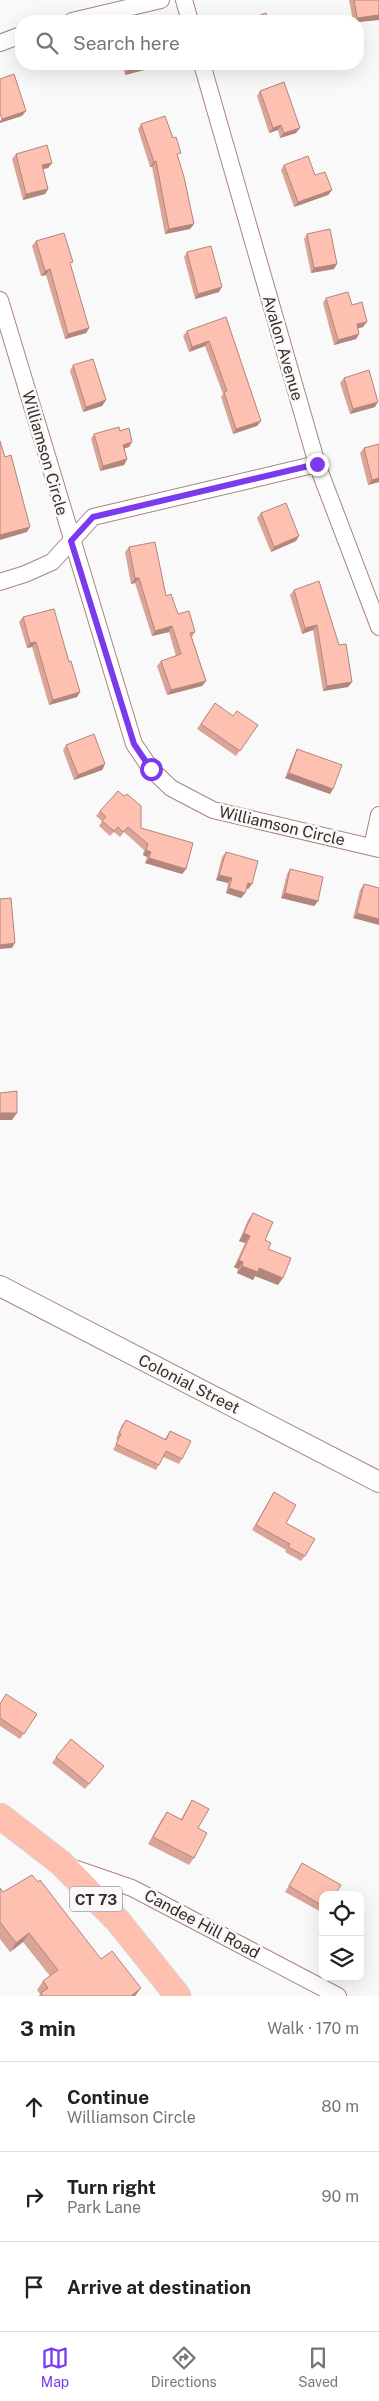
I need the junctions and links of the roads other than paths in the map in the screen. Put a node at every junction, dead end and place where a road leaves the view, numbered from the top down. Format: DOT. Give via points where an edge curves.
graph roads {
  1 [pos="161,0"];
  2 [pos="184,0"];
  3 [pos="97,15"];
  4 [pos="188,15"];
  5 [pos="15,37"];
  6 [pos="0,43"];
  7 [pos="204,70"];
  8 [pos="0,300"];
  9 [pos="317,464"];
  10 [pos="71,541"];
  11 [pos="0,582"];
  12 [pos="379,627"];
  13 [pos="379,814"];
  14 [pos="376,848"];
  15 [pos="0,1286"];
  16 [pos="379,1482"];
  17 [pos="0,1816"];
  18 [pos="61,1863"];
  19 [pos="178,1996"];
  20 [pos="338,1996"];
  1 -- 3 [label="street"];
  2 -- 4 [label="street"];
  5 -- 6 [label="street"];
  7 -- 9 [label="street, Avalon Avenue"];
  8 -- 10 [label="street, Williamson Circle"];
  9 -- 10 [label="street" via="93,517"];
  9 -- 12 [label="street, Avalon Avenue"];
  10 -- 11 [label="street" via="52,562"];
  10 -- 14 [label="street, Williamson Circle" via="134,744 151,769 171,788 213,810"];
  13 -- 14 [label="street"];
  15 -- 16 [label="street, Colonial Street"];
  17 -- 18 [label="main road, CT 73"];
  18 -- 19 [label="main road, CT 73" via="118,1921"];
  18 -- 20 [label="street, Candee Hill Road" via="132,1888"];
}
